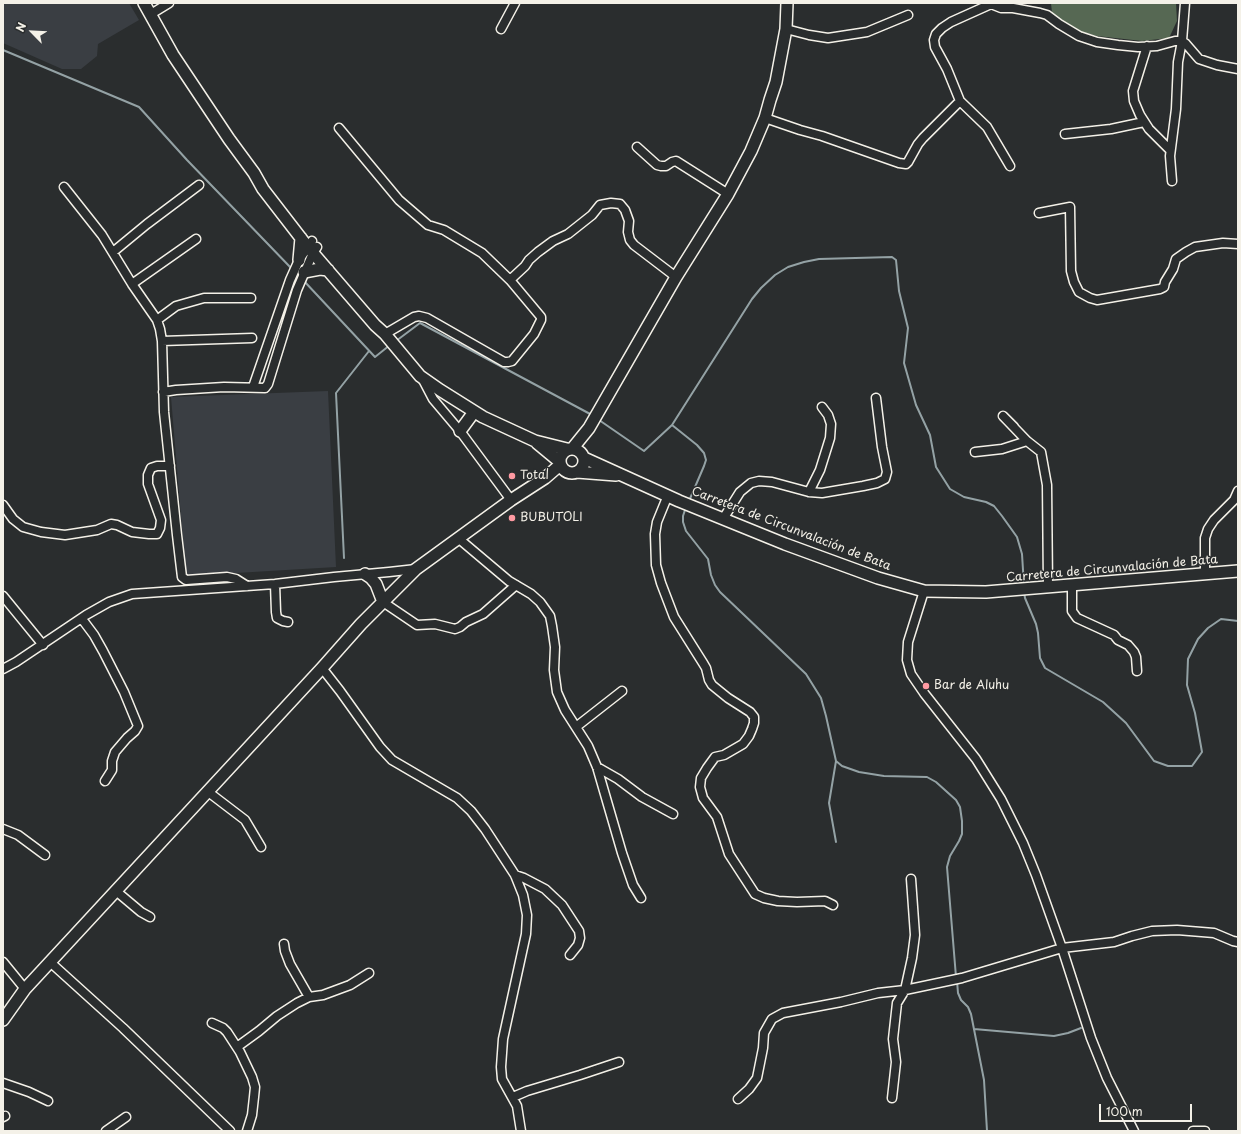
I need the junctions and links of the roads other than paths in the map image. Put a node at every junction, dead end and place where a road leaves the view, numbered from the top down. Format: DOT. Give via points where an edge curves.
graph roads {
  1 [pos="144,3"];
  2 [pos="169,3"];
  3 [pos="514,3"];
  4 [pos="787,3"];
  5 [pos="1185,3"];
  6 [pos="151,14"];
  7 [pos="908,15"];
  8 [pos="501,29"];
  9 [pos="786,29"];
  10 [pos="1182,42"];
  11 [pos="1147,46"];
  12 [pos="1238,69"];
  13 [pos="960,101"];
  14 [pos="766,118"];
  15 [pos="1144,122"];
  16 [pos="339,128"];
  17 [pos="1064,134"];
  18 [pos="637,146"];
  19 [pos="1170,150"];
  20 [pos="1010,166"];
  21 [pos="1172,181"];
  22 [pos="199,185"];
  23 [pos="64,187"];
  24 [pos="728,194"];
  25 [pos="1039,213"];
  26 [pos="196,239"];
  27 [pos="1238,244"];
  28 [pos="310,245"];
  29 [pos="113,252"];
  30 [pos="301,267"];
  31 [pos="328,270"];
  32 [pos="676,277"];
  33 [pos="510,280"];
  34 [pos="132,284"];
  35 [pos="251,298"];
  36 [pos="157,320"];
  37 [pos="385,335"];
  38 [pos="252,338"];
  39 [pos="162,341"];
  40 [pos="420,376"];
  41 [pos="253,387"];
  42 [pos="163,392"];
  43 [pos="876,398"];
  44 [pos="822,407"];
  45 [pos="474,412"];
  46 [pos="590,425"];
  47 [pos="1014,427"];
  48 [pos="460,431"];
  49 [pos="1027,440"];
  50 [pos="535,441"];
  51 [pos="570,449"];
  52 [pos="975,452"];
  53 [pos="583,456"];
  54 [pos="170,466"];
  55 [pos="562,466"];
  56 [pos="577,472"];
  57 [pos="625,476"];
  58 [pos="1238,491"];
  59 [pos="809,492"];
  60 [pos="668,495"];
  61 [pos="511,500"];
  62 [pos="3,505"];
  63 [pos="723,519"];
  64 [pos="458,538"];
  65 [pos="416,568"];
  66 [pos="1238,571"];
  67 [pos="365,574"];
  68 [pos="1205,574"];
  69 [pos="276,584"];
  70 [pos="516,585"];
  71 [pos="1072,585"];
  72 [pos="247,586"];
  73 [pos="1048,587"];
  74 [pos="924,591"];
  75 [pos="3,596"];
  76 [pos="383,602"];
  77 [pos="82,619"];
  78 [pos="288,622"];
  79 [pos="43,645"];
  80 [pos="322,668"];
  81 [pos="3,669"];
  82 [pos="1136,671"];
  83 [pos="622,691"];
  84 [pos="576,727"];
  85 [pos="597,767"];
  86 [pos="105,781"];
  87 [pos="207,792"];
  88 [pos="673,814"];
  89 [pos="3,829"];
  90 [pos="261,846"];
  91 [pos="44,855"];
  92 [pos="515,875"];
  93 [pos="911,879"];
  94 [pos="116,891"];
  95 [pos="641,898"];
  96 [pos="833,904"];
  97 [pos="150,917"];
  98 [pos="1236,943"];
  99 [pos="284,944"];
  100 [pos="1062,948"];
  101 [pos="570,955"];
  102 [pos="3,962"];
  103 [pos="50,962"];
  104 [pos="369,973"];
  105 [pos="25,989"];
  106 [pos="905,990"];
  107 [pos="309,997"];
  108 [pos="3,1020"];
  109 [pos="212,1023"];
  110 [pos="237,1047"];
  111 [pos="619,1062"];
  112 [pos="3,1083"];
  113 [pos="513,1097"];
  114 [pos="892,1098"];
  115 [pos="738,1099"];
  116 [pos="48,1101"];
  117 [pos="126,1117"];
  118 [pos="106,1131"];
  119 [pos="230,1131"];
  120 [pos="247,1131"];
  121 [pos="521,1131"];
  122 [pos="1134,1131"];
  123 [pos="1193,1131"];
  124 [pos="1205,1131"];
  1 -- 6 [label="main road"];
  2 -- 6 [label="street"];
  3 -- 8 [label="street"];
  4 -- 9 [label="main road"];
  5 -- 10 [label="street"];
  6 -- 28 [label="main road" via="173,55 229,139"];
  7 -- 9 [label="street" via="867,32 828,38"];
  9 -- 14 [label="main road"];
  10 -- 11 [label="street"];
  10 -- 12 [label="street" via="1199,59"];
  10 -- 19 [label="street"];
  11 -- 13 [label="street" via="1088,40 1071,32 1047,15 991,4 951,22 936,34 934,40"];
  11 -- 15 [label="street" via="1133,91 1134,101"];
  13 -- 14 [label="street" via="923,138 906,164"];
  13 -- 20 [label="street" via="987,127"];
  14 -- 24 [label="main road"];
  15 -- 17 [label="street" via="1111,129"];
  15 -- 19 [label="street"];
  16 -- 33 [label="street" via="399,200 428,225 444,230 482,253"];
  18 -- 24 [label="street" via="657,165 666,166 676,161"];
  19 -- 21 [label="street"];
  22 -- 29 [label="street"];
  23 -- 29 [label="street"];
  24 -- 32 [label="main road"];
  25 -- 27 [label="street" via="1070,207 1071,271 1074,282 1079,292 1097,300 1160,289 1164,286 1176,259 1195,247 1223,243"];
  26 -- 34 [label="street"];
  28 -- 30 [label="main road"];
  28 -- 30 [label="street"];
  28 -- 31 [label="main road"];
  28 -- 37 [label="main road" via="378,323"];
  29 -- 34 [label="street"];
  30 -- 31 [label="main road"];
  30 -- 41 [label="street" via="290,280"];
  30 -- 41 [label="street" via="297,290 268,384 265,388"];
  31 -- 37 [label="main road"];
  32 -- 33 [label="street" via="634,246 630,240 629,221 625,210 620,204 611,203 600,205 592,215 568,234 538,252"];
  32 -- 46 [label="main road"];
  33 -- 37 [label="street" via="541,320 534,334 512,361 504,362 427,318 419,316"];
  34 -- 36 [label="street"];
  35 -- 36 [label="street" via="204,298 176,306"];
  36 -- 39 [label="street"];
  37 -- 40 [label="main road"];
  38 -- 39 [label="street"];
  39 -- 42 [label="street"];
  40 -- 45 [label="main road"];
  40 -- 48 [label="street" via="433,399"];
  41 -- 42 [label="street"];
  42 -- 54 [label="street"];
  43 -- 59 [label="street" via="887,472 885,479 863,486 822,493"];
  44 -- 59 [label="street" via="828,415 830,438 820,470"];
  45 -- 48 [label="main road"];
  45 -- 50 [label="main road"];
  46 -- 51 [label="main road"];
  46 -- 53 [label="main road"];
  47 -- 49 [label="street" via="1004,416"];
  48 -- 61 [label="street"];
  49 -- 52 [label="street" via="1002,448"];
  49 -- 73 [label="street" via="1040,452 1046,478"];
  50 -- 51 [label="main road"];
  50 -- 55 [label="main road"];
  51 -- 53 [label="main road" via="578,450"];
  51 -- 55 [label="main road" via="562,454"];
  53 -- 56 [label="main road" via="583,465"];
  53 -- 57 [label="main road, Carretera de Circunvalación de Bata"];
  54 -- 62 [label="street" via="151,468 148,475 148,484 161,520 157,534 132,532 111,524 97,530 65,535 42,532 23,527 13,519"];
  54 -- 72 [label="street" via="182,577 186,580 227,577"];
  55 -- 56 [label="main road" via="569,473"];
  55 -- 61 [label="main road"];
  56 -- 57 [label="main road, Carretera de Circunvalación de Bata"];
  57 -- 60 [label="main road, Carretera de Circunvalación de Bata"];
  58 -- 68 [label="street" via="1234,500 1208,529 1205,538"];
  59 -- 63 [label="street" via="772,482 751,483 740,492"];
  60 -- 63 [label="main road, Carretera de Circunvalación de Bata"];
  60 -- 96 [label="street" via="657,522 656,565 674,617 704,663 712,685 754,717 749,736 743,744 715,757 707,768 701,778 703,798 717,816 729,854 755,894 778,901 825,901"];
  61 -- 64 [label="main road"];
  63 -- 74 [label="main road, Carretera de Circunvalación de Bata" via="878,578"];
  64 -- 65 [label="main road"];
  64 -- 70 [label="street" via="488,565"];
  65 -- 67 [label="street"];
  65 -- 76 [label="main road"];
  66 -- 68 [label="main road, Carretera de Circunvalación de Bata"];
  67 -- 69 [label="street"];
  67 -- 76 [label="main road" via="376,584"];
  68 -- 71 [label="main road, Carretera de Circunvalación de Bata"];
  69 -- 72 [label="street"];
  69 -- 78 [label="street" via="277,618"];
  70 -- 76 [label="street" via="483,614 455,629 435,624 414,624"];
  70 -- 84 [label="street" via="532,594 550,616 555,647 554,670 557,692"];
  71 -- 73 [label="main road, Carretera de Circunvalación de Bata"];
  71 -- 82 [label="street" via="1072,611 1077,618 1114,635 1128,645 1136,657"];
  72 -- 77 [label="street" via="132,594 109,602"];
  73 -- 74 [label="main road, Carretera de Circunvalación de Bata" via="986,592"];
  74 -- 100 [label="street" via="908,642 906,660 911,674 976,759 1002,799 1025,849"];
  75 -- 79 [label="street"];
  76 -- 80 [label="main road"];
  77 -- 79 [label="street"];
  77 -- 86 [label="street" via="103,651 138,726 115,752 112,770"];
  79 -- 81 [label="street"];
  80 -- 87 [label="main road"];
  80 -- 92 [label="street" via="392,760 457,798 471,811"];
  83 -- 84 [label="street"];
  84 -- 85 [label="street"];
  85 -- 88 [label="street"];
  85 -- 95 [label="street" via="622,853 633,885"];
  87 -- 90 [label="street" via="245,820"];
  87 -- 94 [label="main road"];
  89 -- 91 [label="street" via="18,835"];
  92 -- 101 [label="street" via="545,889 562,905 580,938"];
  92 -- 113 [label="street" via="527,915 526,934 503,1039 502,1079"];
  93 -- 106 [label="street" via="915,935"];
  94 -- 97 [label="street"];
  94 -- 103 [label="main road"];
  98 -- 100 [label="street" via="1214,933 1177,930 1152,931 1114,942"];
  99 -- 107 [label="street" via="290,964"];
  100 -- 106 [label="street" via="962,978"];
  100 -- 122 [label="street" via="1091,1038 1107,1078"];
  102 -- 105 [label="street"];
  103 -- 105 [label="main road"];
  103 -- 119 [label="street"];
  104 -- 107 [label="street" via="350,985 323,995"];
  105 -- 108 [label="main road"];
  106 -- 114 [label="street" via="897,1003 893,1039 896,1062"];
  106 -- 115 [label="street" via="878,993 784,1013 772,1019 764,1033 757,1078"];
  107 -- 110 [label="street" via="297,1002"];
  109 -- 110 [label="street" via="223,1028"];
  110 -- 120 [label="street" via="252,1077 254,1087 252,1114"];
  111 -- 113 [label="street"];
  112 -- 116 [label="street"];
  113 -- 121 [label="street"];
  117 -- 118 [label="street"];
  123 -- 124 [label="street"];
}
